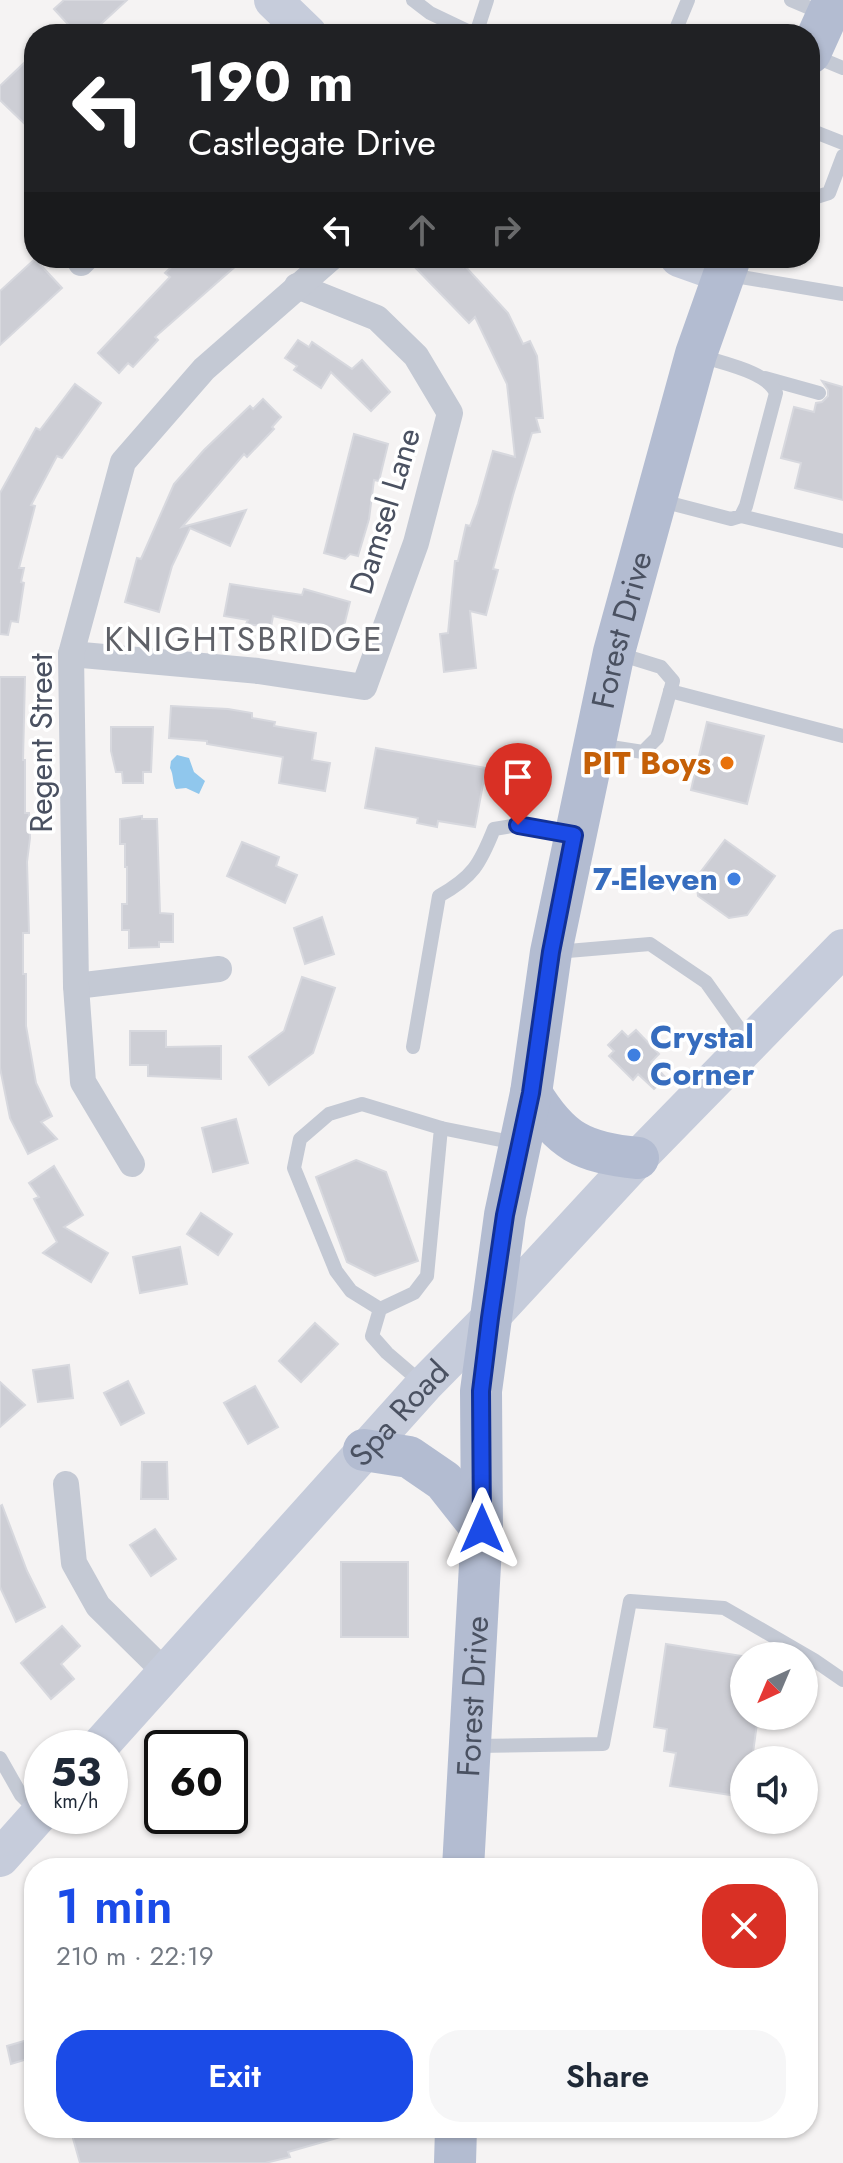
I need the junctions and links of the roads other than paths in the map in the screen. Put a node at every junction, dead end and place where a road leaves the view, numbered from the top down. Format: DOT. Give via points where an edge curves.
graph roads {
  1 [pos="273,0"];
  2 [pos="413,0"];
  3 [pos="487,0"];
  4 [pos="688,0"];
  5 [pos="298,24"];
  6 [pos="454,24"];
  7 [pos="479,24"];
  8 [pos="678,24"];
  9 [pos="820,58"];
  10 [pos="843,68"];
  11 [pos="820,134"];
  12 [pos="843,143"];
  13 [pos="842,160"];
  14 [pos="820,196"];
  15 [pos="319,268"];
  16 [pos="726,268"];
  17 [pos="735,268"];
  18 [pos="297,286"];
  19 [pos="843,294"];
  20 [pos="696,354"];
  21 [pos="763,378"];
  22 [pos="819,393"];
  23 [pos="654,499"];
  24 [pos="741,516"];
  25 [pos="843,541"];
  26 [pos="614,652"];
  27 [pos="71,654"];
  28 [pos="670,691"];
  29 [pos="843,736"];
  30 [pos="593,745"];
  31 [pos="574,835"];
  32 [pos="843,948"];
  33 [pos="551,952"];
  34 [pos="219,969"];
  35 [pos="76,986"];
  36 [pos="750,1044"];
  37 [pos="413,1047"];
  38 [pos="531,1093"];
  39 [pos="441,1128"];
  40 [pos="520,1144"];
  41 [pos="638,1158"];
  42 [pos="132,1164"];
  43 [pos="380,1309"];
  44 [pos="490,1318"];
  45 [pos="424,1385"];
  46 [pos="364,1450"];
  47 [pos="66,1484"];
  48 [pos="482,1529"];
  49 [pos="165,1672"];
  50 [pos="843,1680"];
  51 [pos="114,1730"];
  52 [pos="470,1746"];
  53 [pos="0,1758"];
  54 [pos="24,1798"];
  55 [pos="24,1831"];
  56 [pos="0,1858"];
  57 [pos="464,1858"];
  58 [pos="456,2138"];
  59 [pos="455,2163"];
  1 -- 5 [label="main road"];
  2 -- 6 [label="lane"];
  3 -- 7 [label="lane"];
  4 -- 8 [label="lane"];
  9 -- 10 [label="lane"];
  11 -- 12 [label="lane"];
  13 -- 14 [label="lane" via="829,193"];
  15 -- 18 [label="street, Regent Street"];
  16 -- 20 [label="main road, Forest Drive"];
  17 -- 19 [label="lane"];
  18 -- 27 [label="street, Regent Street" via="204,369 123,462"];
  18 -- 27 [label="street, Damsel Lane" via="377,318 416,356 450,413 416,543 364,687 258,671"];
  20 -- 21 [label="lane"];
  20 -- 23 [label="main road, Forest Drive"];
  21 -- 22 [label="lane"];
  21 -- 24 [label="lane" via="776,393"];
  23 -- 24 [label="lane" via="731,519"];
  23 -- 26 [label="main road, Forest Drive"];
  24 -- 25 [label="lane"];
  26 -- 28 [label="lane" via="661,667 673,681"];
  26 -- 30 [label="main road, Forest Drive"];
  27 -- 35 [label="street, Regent Street"];
  28 -- 29 [label="lane"];
  28 -- 30 [label="lane" via="657,738 643,752"];
  30 -- 31 [label="main road, Forest Drive"];
  31 -- 33 [label="main road, Forest Drive"];
  31 -- 37 [label="lane" via="518,825 494,829 480,864 439,896"];
  32 -- 36 [label="main road, Spa Road"];
  33 -- 36 [label="lane" via="650,944 706,982"];
  33 -- 38 [label="main road, Forest Drive"];
  34 -- 35 [label="street"];
  35 -- 42 [label="street, Regent Street" via="83,1082"];
  36 -- 41 [label="main road, Spa Road"];
  38 -- 40 [label="main road, Forest Drive"];
  38 -- 41 [label="main road" via="556,1127 576,1143 605,1155"];
  39 -- 40 [label="lane"];
  39 -- 43 [label="lane" via="427,1276 414,1293"];
  39 -- 43 [label="lane" via="362,1104 329,1114 300,1139 294,1168 336,1271 351,1291"];
  40 -- 44 [label="main road, Forest Drive"];
  41 -- 44 [label="main road, Spa Road"];
  43 -- 45 [label="lane" via="372,1336"];
  44 -- 45 [label="main road, Spa Road"];
  44 -- 48 [label="main road, Forest Drive" via="481,1391"];
  45 -- 46 [label="main road, Spa Road"];
  46 -- 48 [label="main road" via="409,1457 444,1481"];
  46 -- 49 [label="main road, Spa Road"];
  47 -- 49 [label="street" via="74,1563 98,1606"];
  48 -- 52 [label="main road, Forest Drive"];
  49 -- 51 [label="main road, Spa Road"];
  50 -- 52 [label="lane" via="724,1608 630,1601 603,1744"];
  52 -- 57 [label="main road, Forest Drive"];
  53 -- 54 [label="lane"];
  55 -- 56 [label="main road"];
  58 -- 59 [label="main road"];
}
